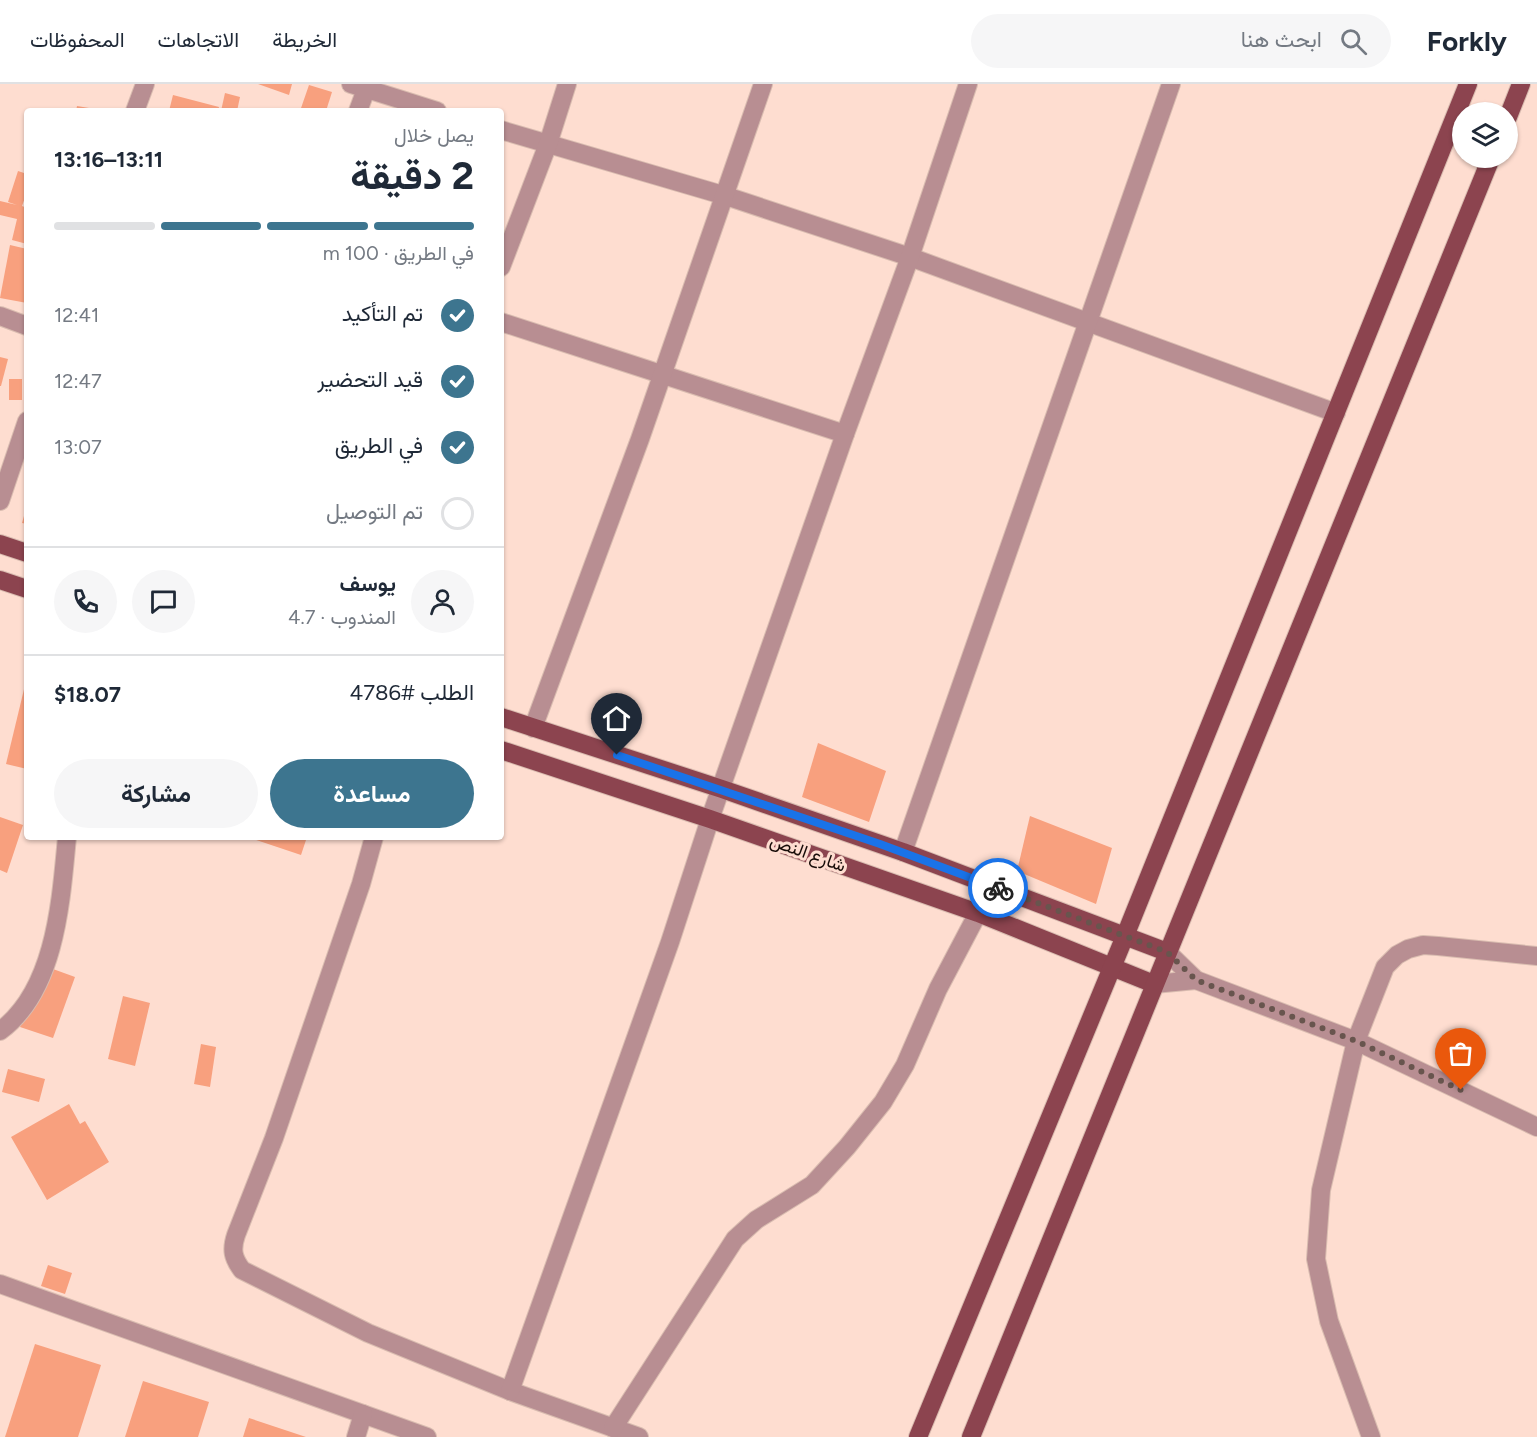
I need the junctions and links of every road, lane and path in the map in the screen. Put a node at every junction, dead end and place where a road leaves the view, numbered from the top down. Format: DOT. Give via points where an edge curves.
graph roads {
  1 [pos="145,84"];
  2 [pos="567,84"];
  3 [pos="763,84"];
  4 [pos="968,84"];
  5 [pos="1171,84"];
  6 [pos="1468,84"];
  7 [pos="1521,84"];
  8 [pos="361,86"];
  9 [pos="1514,102"];
  10 [pos="136,108"];
  11 [pos="358,108"];
  12 [pos="428,108"];
  13 [pos="504,131"];
  14 [pos="548,144"];
  15 [pos="1487,168"];
  16 [pos="726,196"];
  17 [pos="910,257"];
  18 [pos="504,259"];
  19 [pos="0,316"];
  20 [pos="1089,322"];
  21 [pos="504,323"];
  22 [pos="24,325"];
  23 [pos="663,375"];
  24 [pos="1336,412"];
  25 [pos="24,430"];
  26 [pos="845,434"];
  27 [pos="0,501"];
  28 [pos="0,544"];
  29 [pos="24,552"];
  30 [pos="0,580"];
  31 [pos="24,588"];
  32 [pos="504,718"];
  33 [pos="533,728"];
  34 [pos="504,751"];
  35 [pos="722,789"];
  36 [pos="710,819"];
  37 [pos="67,840"];
  38 [pos="373,840"];
  39 [pos="903,852"];
  40 [pos="978,913"];
  41 [pos="1125,936"];
  42 [pos="1167,952"];
  43 [pos="1537,956"];
  44 [pos="1112,967"];
  45 [pos="1196,980"];
  46 [pos="1154,984"];
  47 [pos="0,1031"];
  48 [pos="1356,1041"];
  49 [pos="1537,1127"];
  50 [pos="0,1284"];
  51 [pos="510,1391"];
  52 [pos="363,1414"];
  53 [pos="613,1428"];
  54 [pos="356,1437"];
  55 [pos="427,1437"];
  56 [pos="639,1437"];
  57 [pos="918,1437"];
  58 [pos="971,1437"];
  59 [pos="1371,1437"];
  1 -- 10 [label="street"];
  2 -- 14 [label="street"];
  3 -- 16 [label="street"];
  4 -- 17 [label="street"];
  5 -- 20 [label="street"];
  6 -- 24 [label="main road"];
  7 -- 9 [label="main road"];
  8 -- 11 [label="street"];
  8 -- 12 [label="street"];
  13 -- 14 [label="street"];
  14 -- 16 [label="street"];
  14 -- 18 [label="street"];
  15 -- 42 [label="main road"];
  16 -- 17 [label="street"];
  16 -- 23 [label="street"];
  17 -- 20 [label="street"];
  17 -- 26 [label="street"];
  19 -- 22 [label="street"];
  20 -- 24 [label="street"];
  20 -- 39 [label="street"];
  21 -- 23 [label="street"];
  23 -- 26 [label="street"];
  23 -- 33 [label="street"];
  24 -- 41 [label="main road"];
  25 -- 27 [label="street"];
  26 -- 35 [label="street"];
  28 -- 29 [label="main road"];
  30 -- 31 [label="main road"];
  32 -- 33 [label="main road, شارع النص"];
  33 -- 35 [label="main road, شارع النص"];
  34 -- 36 [label="main road, شارع النص"];
  35 -- 36 [label="street"];
  35 -- 39 [label="main road, شارع النص"];
  36 -- 40 [label="main road, شارع النص"];
  36 -- 51 [label="street"];
  37 -- 47 [label="street" via="52,947 30,997 13,1021"];
  38 -- 51 [label="street" via="273,1138 232,1247 234,1260 242,1270 368,1333"];
  39 -- 41 [label="main road, شارع النص"];
  40 -- 44 [label="main road, شارع النص"];
  40 -- 53 [label="street" via="938,989 905,1065 883,1102 812,1185 756,1220 735,1239"];
  41 -- 42 [label="main road, شارع النص"];
  41 -- 44 [label="main road"];
  42 -- 45 [label="street"];
  42 -- 46 [label="main road"];
  43 -- 48 [label="street" via="1424,945 1408,949 1385,967"];
  44 -- 46 [label="main road, شارع النص"];
  44 -- 57 [label="main road"];
  45 -- 46 [label="street"];
  45 -- 48 [label="street"];
  46 -- 58 [label="main road"];
  48 -- 49 [label="street"];
  48 -- 59 [label="street" via="1321,1190 1316,1258 1329,1321"];
  50 -- 52 [label="street"];
  51 -- 53 [label="street"];
  52 -- 54 [label="street"];
  52 -- 55 [label="street"];
  53 -- 56 [label="street"];
}
